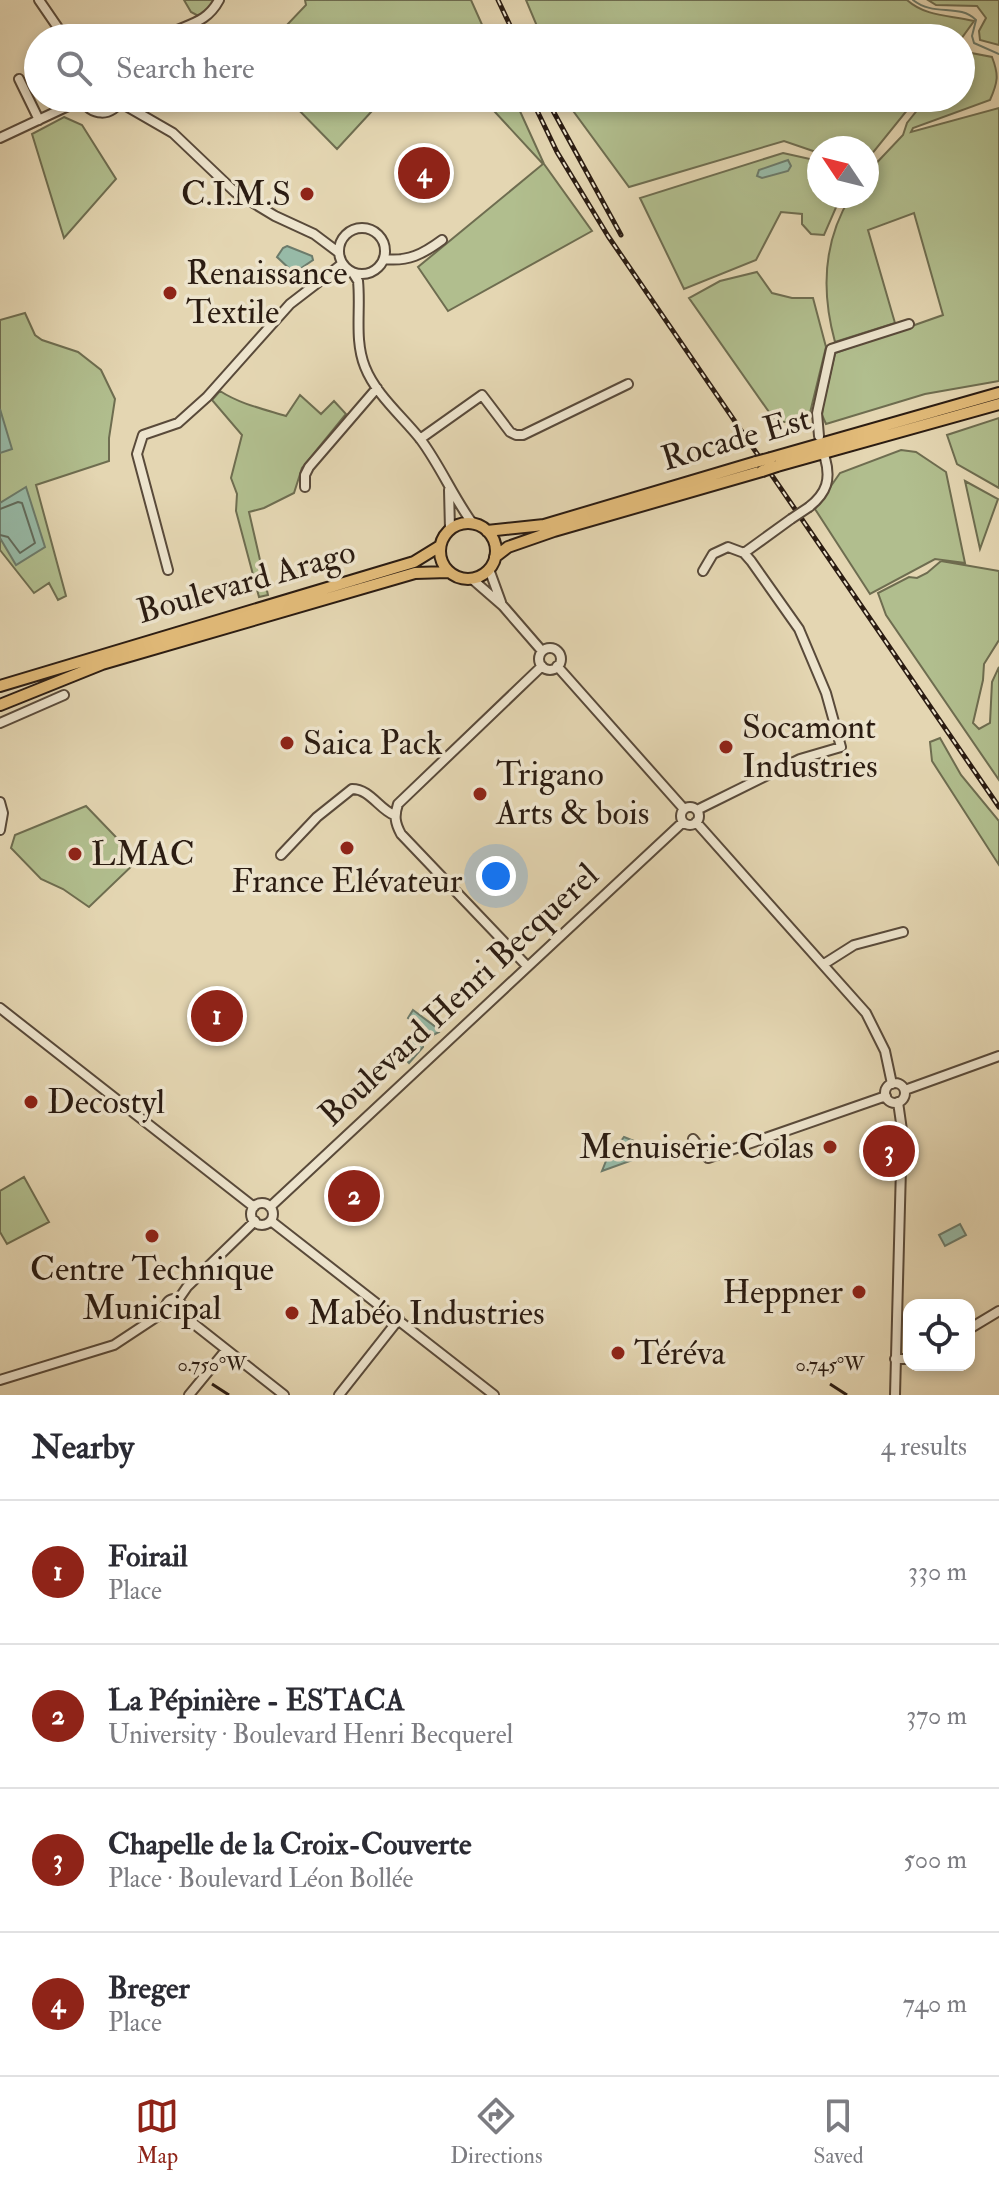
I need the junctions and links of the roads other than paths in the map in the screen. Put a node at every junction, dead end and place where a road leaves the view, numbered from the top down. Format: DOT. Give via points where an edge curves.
graph roads {
  1 [pos="39,0"];
  2 [pos="219,0"];
  3 [pos="55,24"];
  4 [pos="191,24"];
  5 [pos="19,79"];
  6 [pos="24,89"];
  7 [pos="35,112"];
  8 [pos="55,112"];
  9 [pos="140,112"];
  10 [pos="39,120"];
  11 [pos="0,138"];
  12 [pos="314,234"];
  13 [pos="345,235"];
  14 [pos="442,240"];
  15 [pos="338,252"];
  16 [pos="384,259"];
  17 [pos="342,264"];
  18 [pos="353,273"];
  19 [pos="368,274"];
  20 [pos="360,302"];
  21 [pos="909,324"];
  22 [pos="628,384"];
  23 [pos="377,388"];
  24 [pos="999,393"];
  25 [pos="999,404"];
  26 [pos="819,436"];
  27 [pos="420,439"];
  28 [pos="825,458"];
  29 [pos="774,462"];
  30 [pos="759,467"];
  31 [pos="448,486"];
  32 [pos="305,487"];
  33 [pos="473,524"];
  34 [pos="450,529"];
  35 [pos="487,531"];
  36 [pos="440,546"];
  37 [pos="744,553"];
  38 [pos="495,557"];
  39 [pos="489,569"];
  40 [pos="168,570"];
  41 [pos="703,571"];
  42 [pos="448,572"];
  43 [pos="472,579"];
  44 [pos="503,606"];
  45 [pos="542,651"];
  46 [pos="64,666"];
  47 [pos="542,666"];
  48 [pos="557,666"];
  49 [pos="0,686"];
  50 [pos="0,693"];
  51 [pos="64,695"];
  52 [pos="0,705"];
  53 [pos="0,723"];
  54 [pos="0,802"];
  55 [pos="684,809"];
  56 [pos="697,810"];
  57 [pos="394,815"];
  58 [pos="683,822"];
  59 [pos="696,822"];
  60 [pos="0,830"];
  61 [pos="281,855"];
  62 [pos="903,932"];
  63 [pos="824,964"];
  64 [pos="527,966"];
  65 [pos="0,1008"];
  66 [pos="999,1056"];
  67 [pos="892,1084"];
  68 [pos="905,1090"];
  69 [pos="886,1096"];
  70 [pos="898,1102"];
  71 [pos="693,1139"];
  72 [pos="254,1207"];
  73 [pos="270,1207"];
  74 [pos="255,1221"];
  75 [pos="271,1221"];
  76 [pos="178,1300"];
  77 [pos="167,1310"];
  78 [pos="999,1311"];
  79 [pos="180,1313"];
  80 [pos="399,1319"];
  81 [pos="975,1325"];
  82 [pos="226,1350"];
  83 [pos="895,1359"];
  84 [pos="903,1359"];
  85 [pos="3,1381"];
  86 [pos="189,1395"];
  87 [pos="284,1395"];
  88 [pos="339,1395"];
  89 [pos="494,1395"];
  90 [pos="895,1395"];
  1 -- 3 [label="street"];
  2 -- 4 [label="street" via="207,18"];
  5 -- 6 [label="street"];
  7 -- 10 [label="street"];
  8 -- 10 [label="street"];
  9 -- 12 [label="street" via="173,133 235,192"];
  10 -- 11 [label="street"];
  12 -- 13 [label="street"];
  12 -- 15 [label="street"];
  13 -- 15 [label="street"];
  13 -- 16 [label="street" via="362,228 376,233 384,244"];
  14 -- 16 [label="street" via="422,254"];
  15 -- 17 [label="street"];
  16 -- 19 [label="street"];
  17 -- 18 [label="street"];
  17 -- 40 [label="street" via="290,304 178,423 143,435 137,454"];
  18 -- 19 [label="street"];
  18 -- 20 [label="street"];
  19 -- 20 [label="street"];
  20 -- 23 [label="street" via="359,344"];
  21 -- 26 [label="street" via="831,349 817,413"];
  22 -- 27 [label="street" via="523,435 510,432 482,395"];
  23 -- 27 [label="street"];
  23 -- 32 [label="street" via="309,467"];
  24 -- 29 [label="main road, Rocade Est"];
  25 -- 29 [label="main road, Rocade Est"];
  27 -- 31 [label="street"];
  28 -- 37 [label="street, bridge" via="828,482 820,497"];
  29 -- 30 [label="main road, Rocade Est, bridge"];
  30 -- 35 [label="main road, Rocade Est" via="544,525"];
  30 -- 38 [label="main road" via="554,531"];
  31 -- 33 [label="street"];
  31 -- 34 [label="street"];
  33 -- 34 [label="main road"];
  33 -- 35 [label="main road"];
  34 -- 36 [label="main road"];
  35 -- 38 [label="main road"];
  36 -- 42 [label="main road"];
  36 -- 46 [label="main road, Boulevard Arago" via="414,562"];
  37 -- 41 [label="street" via="728,547 719,550"];
  37 -- 56 [label="street" via="799,629 841,747 800,759"];
  38 -- 39 [label="main road"];
  39 -- 43 [label="main road"];
  39 -- 44 [label="street"];
  42 -- 43 [label="main road"];
  42 -- 52 [label="main road" via="415,573 102,664"];
  43 -- 44 [label="street"];
  44 -- 45 [label="street"];
  45 -- 47 [label="street"];
  45 -- 48 [label="street" via="557,651"];
  46 -- 49 [label="main road"];
  46 -- 50 [label="main road"];
  47 -- 48 [label="street"];
  47 -- 57 [label="street" via="398,804"];
  48 -- 55 [label="street"];
  51 -- 53 [label="street"];
  54 -- 60 [label="street"];
  55 -- 56 [label="street"];
  55 -- 58 [label="street"];
  56 -- 59 [label="street"];
  57 -- 61 [label="street" via="363,791 352,789"];
  57 -- 64 [label="street" via="401,834"];
  58 -- 59 [label="street"];
  58 -- 64 [label="street, Boulevard Henri Becquerel"];
  59 -- 63 [label="street"];
  62 -- 63 [label="street" via="854,945"];
  63 -- 67 [label="street" via="875,1028"];
  64 -- 73 [label="street, Boulevard Henri Becquerel"];
  65 -- 72 [label="street"];
  66 -- 68 [label="street"];
  67 -- 68 [label="street"];
  67 -- 69 [label="street"];
  68 -- 70 [label="street"];
  69 -- 70 [label="street"];
  69 -- 71 [label="street" via="708,1158"];
  70 -- 83 [label="street" via="902,1132"];
  72 -- 73 [label="street"];
  72 -- 74 [label="street"];
  73 -- 75 [label="street"];
  74 -- 75 [label="street"];
  74 -- 76 [label="street"];
  75 -- 80 [label="street"];
  76 -- 77 [label="street" via="169,1301"];
  76 -- 79 [label="street"];
  77 -- 79 [label="street"];
  77 -- 85 [label="street" via="114,1345"];
  78 -- 81 [label="street"];
  79 -- 82 [label="street"];
  80 -- 88 [label="street"];
  80 -- 89 [label="street"];
  82 -- 86 [label="street"];
  82 -- 87 [label="street"];
  83 -- 84 [label="street"];
  83 -- 90 [label="street"];
}
